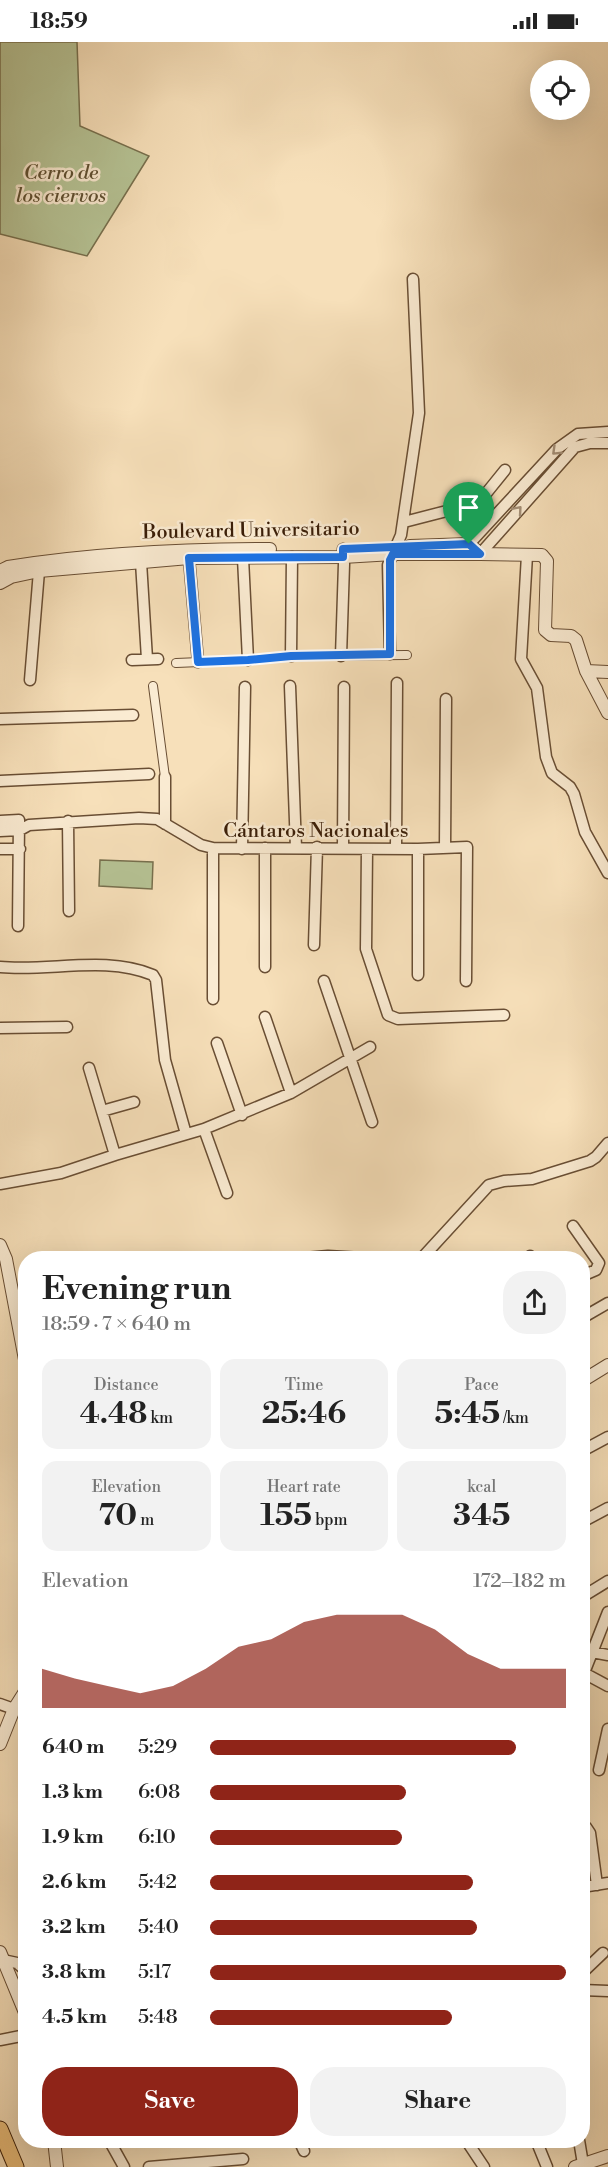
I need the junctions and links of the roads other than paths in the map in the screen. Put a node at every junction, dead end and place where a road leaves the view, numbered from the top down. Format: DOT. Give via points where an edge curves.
graph roads {
  1 [pos="413,279"];
  2 [pos="608,432"];
  3 [pos="608,443"];
  4 [pos="505,470"];
  5 [pos="404,522"];
  6 [pos="469,544"];
  7 [pos="395,551"];
  8 [pos="343,553"];
  9 [pos="480,554"];
  10 [pos="527,555"];
  11 [pos="292,557"];
  12 [pos="189,558"];
  13 [pos="243,558"];
  14 [pos="141,562"];
  15 [pos="0,571"];
  16 [pos="39,571"];
  17 [pos="0,583"];
  18 [pos="390,654"];
  19 [pos="407,655"];
  20 [pos="291,656"];
  21 [pos="341,656"];
  22 [pos="132,660"];
  23 [pos="248,660"];
  24 [pos="198,662"];
  25 [pos="176,663"];
  26 [pos="586,671"];
  27 [pos="608,672"];
  28 [pos="30,680"];
  29 [pos="397,683"];
  30 [pos="153,686"];
  31 [pos="291,686"];
  32 [pos="245,687"];
  33 [pos="344,687"];
  34 [pos="446,699"];
  35 [pos="608,713"];
  36 [pos="133,715"];
  37 [pos="0,719"];
  38 [pos="148,774"];
  39 [pos="165,777"];
  40 [pos="0,781"];
  41 [pos="0,821"];
  42 [pos="68,821"];
  43 [pos="165,824"];
  44 [pos="22,825"];
  45 [pos="0,831"];
  46 [pos="213,848"];
  47 [pos="265,848"];
  48 [pos="296,848"];
  49 [pos="317,848"];
  50 [pos="445,848"];
  51 [pos="0,849"];
  52 [pos="20,849"];
  53 [pos="242,849"];
  54 [pos="343,849"];
  55 [pos="367,849"];
  56 [pos="396,849"];
  57 [pos="418,849"];
  58 [pos="608,873"];
  59 [pos="69,910"];
  60 [pos="18,926"];
  61 [pos="314,945"];
  62 [pos="0,967"];
  63 [pos="265,967"];
  64 [pos="418,975"];
  65 [pos="324,981"];
  66 [pos="466,981"];
  67 [pos="213,999"];
  68 [pos="504,1015"];
  69 [pos="265,1017"];
  70 [pos="67,1027"];
  71 [pos="0,1028"];
  72 [pos="217,1043"];
  73 [pos="370,1047"];
  74 [pos="349,1058"];
  75 [pos="89,1068"];
  76 [pos="291,1092"];
  77 [pos="134,1102"];
  78 [pos="102,1111"];
  79 [pos="242,1115"];
  80 [pos="372,1122"];
  81 [pos="204,1129"];
  82 [pos="186,1134"];
  83 [pos="608,1143"];
  84 [pos="115,1155"];
  85 [pos="0,1184"];
  86 [pos="227,1192"];
  87 [pos="573,1226"];
  88 [pos="0,1245"];
  89 [pos="428,1251"];
  90 [pos="590,1274"];
  91 [pos="608,1303"];
  92 [pos="18,1311"];
  93 [pos="590,1313"];
  94 [pos="608,1365"];
  95 [pos="590,1376"];
  96 [pos="608,1437"];
  97 [pos="590,1447"];
  98 [pos="608,1508"];
  99 [pos="590,1518"];
  100 [pos="608,1581"];
  101 [pos="590,1592"];
  102 [pos="608,1612"];
  103 [pos="592,1652"];
  104 [pos="608,1655"];
  105 [pos="590,1656"];
  106 [pos="590,1676"];
  107 [pos="608,1686"];
  108 [pos="18,1703"];
  109 [pos="0,1704"];
  110 [pos="14,1709"];
  111 [pos="608,1729"];
  112 [pos="0,1744"];
  113 [pos="599,1770"];
  114 [pos="590,1833"];
  115 [pos="603,1884"];
  116 [pos="603,1953"];
  117 [pos="1,1956"];
  118 [pos="18,1961"];
  119 [pos="590,1965"];
  120 [pos="590,1990"];
  121 [pos="608,1991"];
  122 [pos="18,1996"];
  123 [pos="18,2037"];
  124 [pos="0,2040"];
  125 [pos="0,2129"];
  126 [pos="55,2148"];
  127 [pos="113,2148"];
  128 [pos="303,2148"];
  129 [pos="471,2148"];
  130 [pos="539,2148"];
  131 [pos="579,2148"];
  132 [pos="304,2151"];
  133 [pos="0,2152"];
  134 [pos="608,2156"];
  135 [pos="243,2159"];
  136 [pos="579,2166"];
  137 [pos="7,2167"];
  138 [pos="16,2167"];
  139 [pos="57,2167"];
  140 [pos="124,2167"];
  141 [pos="149,2167"];
  142 [pos="484,2167"];
  143 [pos="547,2167"];
  1 -- 5 [label="street" via="419,413"];
  2 -- 6 [label="street, one-way" via="578,434 557,448"];
  9 -- 3 [label="street, one-way" via="575,447"];
  4 -- 5 [label="street" via="474,504"];
  5 -- 7 [label="street"];
  6 -- 7 [label="street, Boulevard Universitario"];
  6 -- 9 [label="street"];
  7 -- 8 [label="street, Boulevard Universitario"];
  7 -- 9 [label="street, Boulevard Universitario"];
  7 -- 18 [label="street" via="388,566"];
  8 -- 11 [label="street, Boulevard Universitario"];
  8 -- 15 [label="street, Boulevard Universitario" via="189,549 66,559"];
  8 -- 21 [label="street"];
  9 -- 10 [label="street, Boulevard Universitario"];
  10 -- 26 [label="street, Boulevard Universitario" via="542,555 548,561 545,630 576,640"];
  10 -- 58 [label="street" via="521,659 537,688 548,764 552,773 570,787 585,832"];
  11 -- 13 [label="street, Boulevard Universitario"];
  11 -- 20 [label="street"];
  12 -- 13 [label="street, Boulevard Universitario"];
  12 -- 14 [label="street, Boulevard Universitario"];
  12 -- 24 [label="street"];
  13 -- 23 [label="street"];
  14 -- 16 [label="street, Boulevard Universitario"];
  14 -- 22 [label="street" via="153,659"];
  16 -- 17 [label="street, Boulevard Universitario"];
  16 -- 28 [label="street"];
  18 -- 19 [label="street"];
  18 -- 21 [label="street"];
  20 -- 21 [label="street"];
  20 -- 23 [label="street"];
  23 -- 24 [label="street"];
  24 -- 25 [label="street"];
  26 -- 27 [label="street"];
  26 -- 35 [label="street"];
  29 -- 56 [label="street"];
  30 -- 39 [label="street"];
  31 -- 48 [label="street"];
  32 -- 53 [label="street"];
  33 -- 54 [label="street"];
  34 -- 50 [label="street"];
  36 -- 37 [label="street"];
  38 -- 40 [label="street"];
  39 -- 43 [label="street"];
  41 -- 44 [label="street"];
  42 -- 43 [label="street, Cántaros Nacionales" via="139,818 157,819"];
  42 -- 44 [label="street, Cántaros Nacionales"];
  42 -- 59 [label="street"];
  43 -- 46 [label="street, Cántaros Nacionales"];
  44 -- 45 [label="street"];
  44 -- 52 [label="street"];
  46 -- 53 [label="street, Cántaros Nacionales"];
  46 -- 67 [label="street"];
  47 -- 48 [label="street, Cántaros Nacionales"];
  47 -- 53 [label="street, Cántaros Nacionales"];
  47 -- 63 [label="street"];
  48 -- 49 [label="street, Cántaros Nacionales"];
  49 -- 54 [label="street, Cántaros Nacionales"];
  49 -- 61 [label="street"];
  50 -- 57 [label="street, Cántaros Nacionales"];
  50 -- 66 [label="street, Cántaros Nacionales" via="467,847"];
  51 -- 52 [label="street"];
  52 -- 60 [label="street"];
  54 -- 55 [label="street, Cántaros Nacionales"];
  55 -- 56 [label="street, Cántaros Nacionales"];
  55 -- 68 [label="street" via="366,949 388,1015 398,1019"];
  56 -- 57 [label="street, Cántaros Nacionales"];
  57 -- 64 [label="street"];
  62 -- 82 [label="street" via="83,965 153,975 165,1060"];
  65 -- 74 [label="street"];
  69 -- 76 [label="street"];
  70 -- 71 [label="street"];
  72 -- 79 [label="street"];
  73 -- 74 [label="street"];
  74 -- 76 [label="street"];
  74 -- 80 [label="street"];
  75 -- 78 [label="street"];
  76 -- 79 [label="street"];
  77 -- 78 [label="street"];
  78 -- 84 [label="street"];
  79 -- 81 [label="street"];
  81 -- 82 [label="street"];
  81 -- 86 [label="street"];
  82 -- 84 [label="street"];
  83 -- 89 [label="street" via="596,1157 581,1164 532,1179 489,1185"];
  84 -- 85 [label="street" via="61,1173"];
  87 -- 90 [label="street" via="597,1259 598,1267"];
  88 -- 92 [label="street"];
  91 -- 93 [label="street"];
  94 -- 95 [label="street"];
  96 -- 97 [label="street"];
  98 -- 99 [label="street"];
  100 -- 101 [label="street"];
  102 -- 103 [label="street"];
  103 -- 104 [label="street"];
  103 -- 105 [label="street"];
  106 -- 107 [label="street"];
  108 -- 110 [label="street"];
  109 -- 110 [label="street"];
  110 -- 112 [label="street"];
  111 -- 113 [label="street"];
  114 -- 115 [label="street"];
  116 -- 119 [label="street"];
  117 -- 118 [label="street"];
  117 -- 122 [label="street"];
  120 -- 121 [label="street"];
  123 -- 124 [label="street"];
  125 -- 138 [label="main road"];
  126 -- 139 [label="street"];
  127 -- 140 [label="street"];
  128 -- 132 [label="street"];
  129 -- 142 [label="street"];
  130 -- 143 [label="street"];
  131 -- 136 [label="street"];
  133 -- 137 [label="main road"];
  134 -- 136 [label="street"];
  135 -- 141 [label="street"];
}
